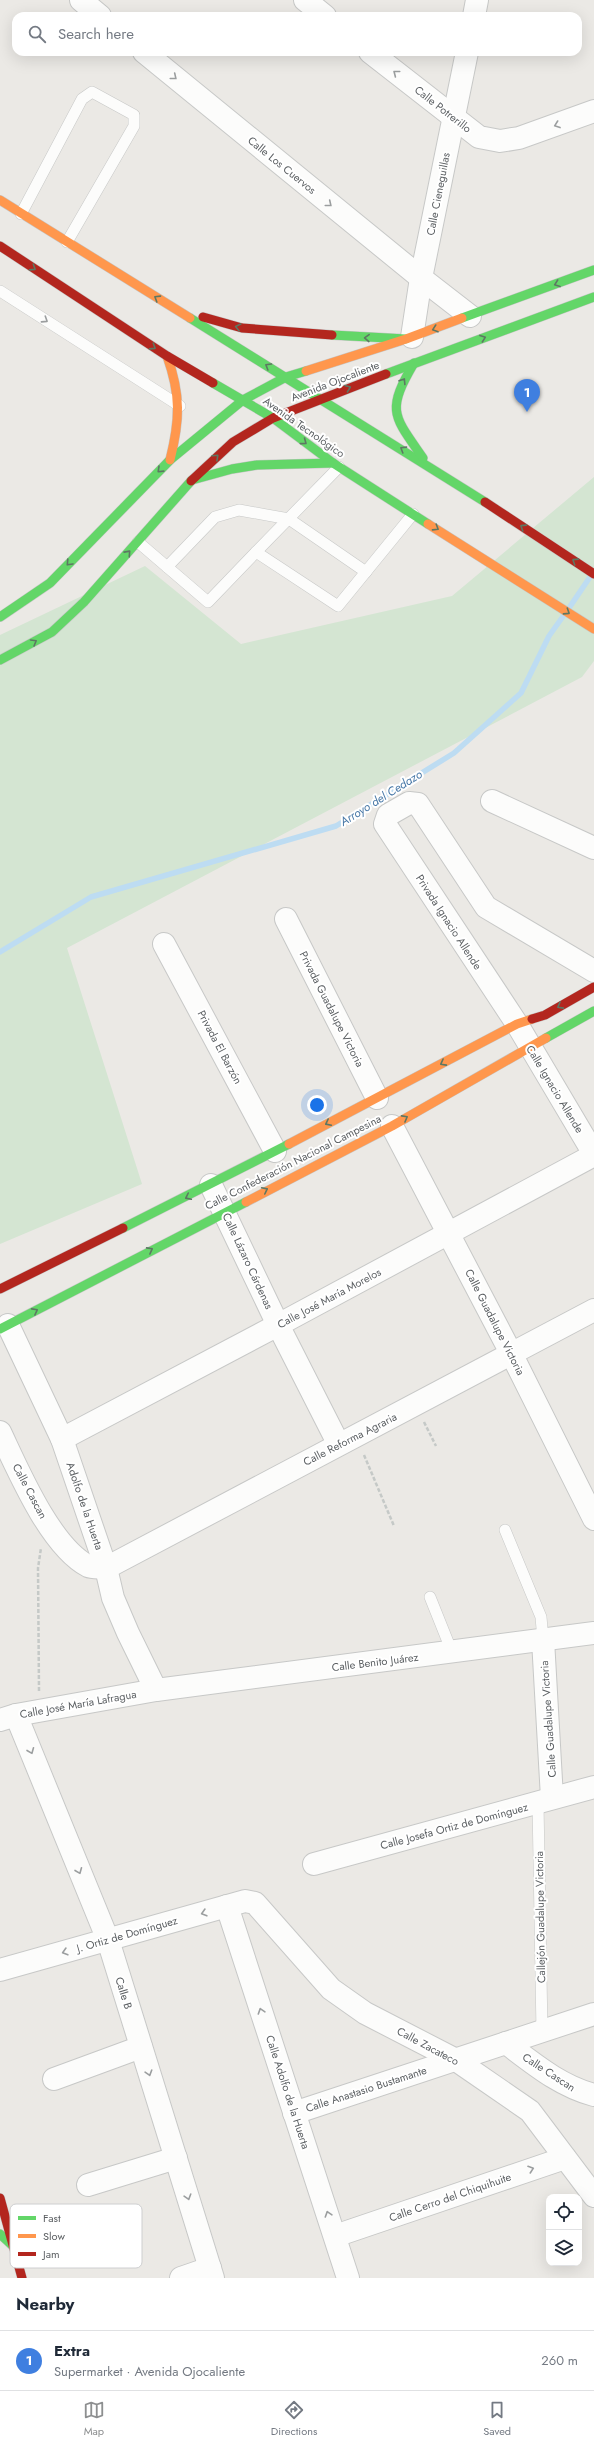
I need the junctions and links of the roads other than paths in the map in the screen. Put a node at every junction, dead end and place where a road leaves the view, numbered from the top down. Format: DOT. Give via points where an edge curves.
graph roads {
  1 [pos="81,0"];
  2 [pos="304,0"];
  3 [pos="477,0"];
  4 [pos="95,12"];
  5 [pos="320,12"];
  6 [pos="475,12"];
  7 [pos="149,56"];
  8 [pos="375,56"];
  9 [pos="466,56"];
  10 [pos="594,111"];
  11 [pos="453,118"];
  12 [pos="0,200"];
  13 [pos="21,214"];
  14 [pos="67,242"];
  15 [pos="0,246"];
  16 [pos="594,270"];
  17 [pos="421,278"];
  18 [pos="0,291"];
  19 [pos="594,297"];
  20 [pos="176,310"];
  21 [pos="470,316"];
  22 [pos="409,338"];
  23 [pos="167,356"];
  24 [pos="414,363"];
  25 [pos="286,377"];
  26 [pos="320,398"];
  27 [pos="243,400"];
  28 [pos="180,406"];
  29 [pos="273,418"];
  30 [pos="170,460"];
  31 [pos="427,464"];
  32 [pos="336,465"];
  33 [pos="192,480"];
  34 [pos="413,514"];
  35 [pos="288,518"];
  36 [pos="138,542"];
  37 [pos="256,552"];
  38 [pos="168,567"];
  39 [pos="366,572"];
  40 [pos="594,574"];
  41 [pos="0,617"];
  42 [pos="594,629"];
  43 [pos="0,660"];
  44 [pos="492,801"];
  45 [pos="594,848"];
  46 [pos="286,919"];
  47 [pos="164,944"];
  48 [pos="594,971"];
  49 [pos="594,987"];
  50 [pos="594,1011"];
  51 [pos="517,1024"];
  52 [pos="530,1048"];
  53 [pos="377,1098"];
  54 [pos="392,1126"];
  55 [pos="275,1151"];
  56 [pos="594,1154"];
  57 [pos="211,1185"];
  58 [pos="224,1211"];
  59 [pos="449,1233"];
  60 [pos="0,1289"];
  61 [pos="594,1310"];
  62 [pos="278,1326"];
  63 [pos="4,1327"];
  64 [pos="512,1355"];
  65 [pos="0,1432"];
  66 [pos="62,1438"];
  67 [pos="347,1439"];
  68 [pos="594,1519"];
  69 [pos="505,1530"];
  70 [pos="106,1568"];
  71 [pos="430,1597"];
  72 [pos="594,1633"];
  73 [pos="543,1640"];
  74 [pos="452,1652"];
  75 [pos="156,1690"];
  76 [pos="8,1717"];
  77 [pos="594,1787"];
  78 [pos="545,1801"];
  79 [pos="314,1864"];
  80 [pos="255,1903"];
  81 [pos="227,1906"];
  82 [pos="108,1940"];
  83 [pos="0,1970"];
  84 [pos="594,2014"];
  85 [pos="542,2032"];
  86 [pos="506,2043"];
  87 [pos="141,2047"];
  88 [pos="456,2060"];
  89 [pos="54,2079"];
  90 [pos="594,2095"];
  91 [pos="294,2113"];
  92 [pos="176,2158"];
  93 [pos="565,2158"];
  94 [pos="88,2185"];
  95 [pos="594,2196"];
  96 [pos="0,2198"];
  97 [pos="10,2233"];
  98 [pos="0,2234"];
  99 [pos="335,2236"];
  100 [pos="10,2243"];
  101 [pos="19,2268"];
  102 [pos="212,2273"];
  103 [pos="22,2278"];
  104 [pos="181,2278"];
  105 [pos="348,2278"];
  1 -- 4 [label="street"];
  2 -- 5 [label="street"];
  3 -- 6 [label="street"];
  7 -- 17 [label="street, Calle Los Cuervos, one-way"];
  11 -- 8 [label="street, Calle Potrerillo, one-way"];
  9 -- 11 [label="street, Calle Cieneguillas"];
  10 -- 11 [label="street, Calle Potrerillo, one-way" via="519,138 500,141 479,137"];
  11 -- 17 [label="street, Calle Cieneguillas"];
  12 -- 13 [label="main road"];
  13 -- 14 [label="main road"];
  13 -- 14 [label="lane" via="82,99 92,92 134,115 134,126"];
  20 -- 14 [label="main road, one-way"];
  15 -- 23 [label="main road, Avenida Tecnológico, one-way"];
  16 -- 21 [label="main road, Avenida Ojocaliente, one-way"];
  17 -- 21 [label="street, Calle Los Cuervos"];
  17 -- 22 [label="street, Calle Cieneguillas"];
  18 -- 28 [label="lane, one-way"];
  24 -- 19 [label="main road, Avenida Ojocaliente, one-way"];
  22 -- 20 [label="main road, one-way" via="327,336 242,328"];
  25 -- 20 [label="main road, one-way"];
  21 -- 22 [label="main road, Avenida Ojocaliente, one-way"];
  22 -- 25 [label="main road, Avenida Ojocaliente"];
  23 -- 27 [label="main road, Avenida Tecnológico"];
  23 -- 28 [label="main road" via="177,381"];
  26 -- 24 [label="main road, Avenida Ojocaliente, one-way"];
  31 -- 24 [label="main road, one-way" via="396,419 394,405 396,391"];
  25 -- 26 [label="main road"];
  25 -- 27 [label="main road, Avenida Ojocaliente"];
  26 -- 29 [label="main road, Avenida Ojocaliente"];
  31 -- 26 [label="main road, one-way"];
  27 -- 29 [label="main road, Avenida Tecnológico"];
  27 -- 30 [label="main road, Avenida Ojocaliente"];
  28 -- 30 [label="main road" via="179,427"];
  29 -- 32 [label="main road, Avenida Tecnológico, one-way"];
  33 -- 29 [label="main road, Avenida Ojocaliente, one-way" via="232,442"];
  30 -- 41 [label="main road, Avenida Ojocaliente, one-way" via="50,583"];
  40 -- 31 [label="main road, one-way"];
  32 -- 33 [label="main road" via="257,465"];
  32 -- 34 [label="main road, Avenida Tecnológico"];
  32 -- 35 [label="lane"];
  33 -- 36 [label="main road, Avenida Ojocaliente"];
  34 -- 39 [label="lane"];
  34 -- 42 [label="main road, Avenida Tecnológico, one-way"];
  35 -- 37 [label="lane"];
  35 -- 38 [label="lane" via="239,510 215,517"];
  35 -- 39 [label="lane"];
  36 -- 38 [label="lane"];
  43 -- 36 [label="main road, Avenida Ojocaliente, one-way" via="52,632 84,602"];
  37 -- 38 [label="lane" via="208,602"];
  37 -- 39 [label="lane" via="338,606"];
  44 -- 45 [label="street"];
  46 -- 53 [label="street, Privada Guadalupe Victoria"];
  47 -- 55 [label="street, Privada El Barzón"];
  48 -- 51 [label="street, Privada Ignacio Allende" via="486,907 418,804 409,803 388,815 385,824"];
  49 -- 51 [label="main road, Calle Confederación Nacional Campesina, one-way" via="545,1015"];
  50 -- 52 [label="main road, Calle Confederación Nacional Campesina"];
  51 -- 52 [label="street, Calle Ignacio Allende"];
  51 -- 53 [label="main road, Calle Confederación Nacional Campesina, one-way"];
  54 -- 52 [label="main road, Calle Confederación Nacional Campesina, one-way"];
  52 -- 56 [label="street, Calle Ignacio Allende"];
  53 -- 55 [label="main road, Calle Confederación Nacional Campesina, one-way"];
  58 -- 54 [label="main road, Calle Confederación Nacional Campesina, one-way"];
  54 -- 59 [label="street, Calle Guadalupe Victoria"];
  55 -- 57 [label="main road, Calle Confederación Nacional Campesina"];
  56 -- 59 [label="street, Calle José María Morelos"];
  57 -- 58 [label="street, Calle Lázaro Cárdenas"];
  57 -- 60 [label="main road, Calle Confederación Nacional Campesina, one-way"];
  58 -- 62 [label="street, Calle Lázaro Cárdenas"];
  63 -- 58 [label="main road, Calle Confederación Nacional Campesina, one-way"];
  59 -- 62 [label="street, Calle José María Morelos"];
  59 -- 64 [label="street, Calle Guadalupe Victoria"];
  61 -- 64 [label="street, Calle Reforma Agraria"];
  62 -- 66 [label="street, Calle José María Morelos"];
  62 -- 67 [label="street, Calle Lázaro Cárdenas"];
  63 -- 66 [label="street, Adolfo de la Huerta"];
  64 -- 67 [label="street, Calle Reforma Agraria"];
  64 -- 68 [label="street, Calle Guadalupe Victoria"];
  65 -- 70 [label="street, Calle Cascan" via="45,1520 67,1548 89,1566"];
  66 -- 70 [label="street, Adolfo de la Huerta"];
  67 -- 70 [label="street, Calle Reforma Agraria"];
  69 -- 73 [label="lane" via="541,1617"];
  70 -- 75 [label="street, Adolfo de la Huerta" via="113,1598"];
  71 -- 74 [label="lane"];
  72 -- 73 [label="street, Calle Benito Juárez"];
  73 -- 74 [label="street, Calle Benito Juárez"];
  73 -- 78 [label="street, Calle Guadalupe Victoria"];
  74 -- 75 [label="street, Calle Benito Juárez"];
  75 -- 76 [label="street, Calle José María Lafragua"];
  76 -- 82 [label="street, Calle B, one-way"];
  77 -- 78 [label="street, Calle Josefa Ortiz de Domínguez"];
  78 -- 79 [label="street, Calle Josefa Ortiz de Domínguez"];
  78 -- 85 [label="lane, Callejón Guadalupe Victoria"];
  80 -- 81 [label="street, J. Ortiz de Domínguez" via="245,1901"];
  80 -- 88 [label="street, Calle Zacateco" via="331,1989 366,2013"];
  81 -- 82 [label="street, J. Ortiz de Domínguez, one-way"];
  91 -- 81 [label="street, Calle Adolfo de la Huerta, one-way"];
  82 -- 83 [label="street, J. Ortiz de Domínguez, one-way"];
  82 -- 87 [label="street, Calle B"];
  84 -- 85 [label="street, Calle Anastasio Bustamante"];
  85 -- 86 [label="street, Calle Anastasio Bustamante"];
  86 -- 88 [label="street, Calle Anastasio Bustamante"];
  86 -- 90 [label="street, Calle Cascan" via="572,2089"];
  87 -- 89 [label="street"];
  87 -- 92 [label="street, Calle B, one-way"];
  88 -- 91 [label="street, Calle Anastasio Bustamante"];
  88 -- 93 [label="street, Calle Zacateco" via="530,2111"];
  99 -- 91 [label="street, Calle Adolfo de la Huerta, one-way"];
  92 -- 94 [label="street"];
  92 -- 102 [label="street, Calle B, one-way"];
  93 -- 95 [label="street, Calle Zacateco"];
  99 -- 93 [label="street, Calle Cerro del Chiquihuite, one-way"];
  96 -- 97 [label="main road"];
  98 -- 100 [label="main road"];
  99 -- 105 [label="street, Calle Adolfo de la Huerta"];
  101 -- 103 [label="main road"];
  102 -- 104 [label="street"];
}
